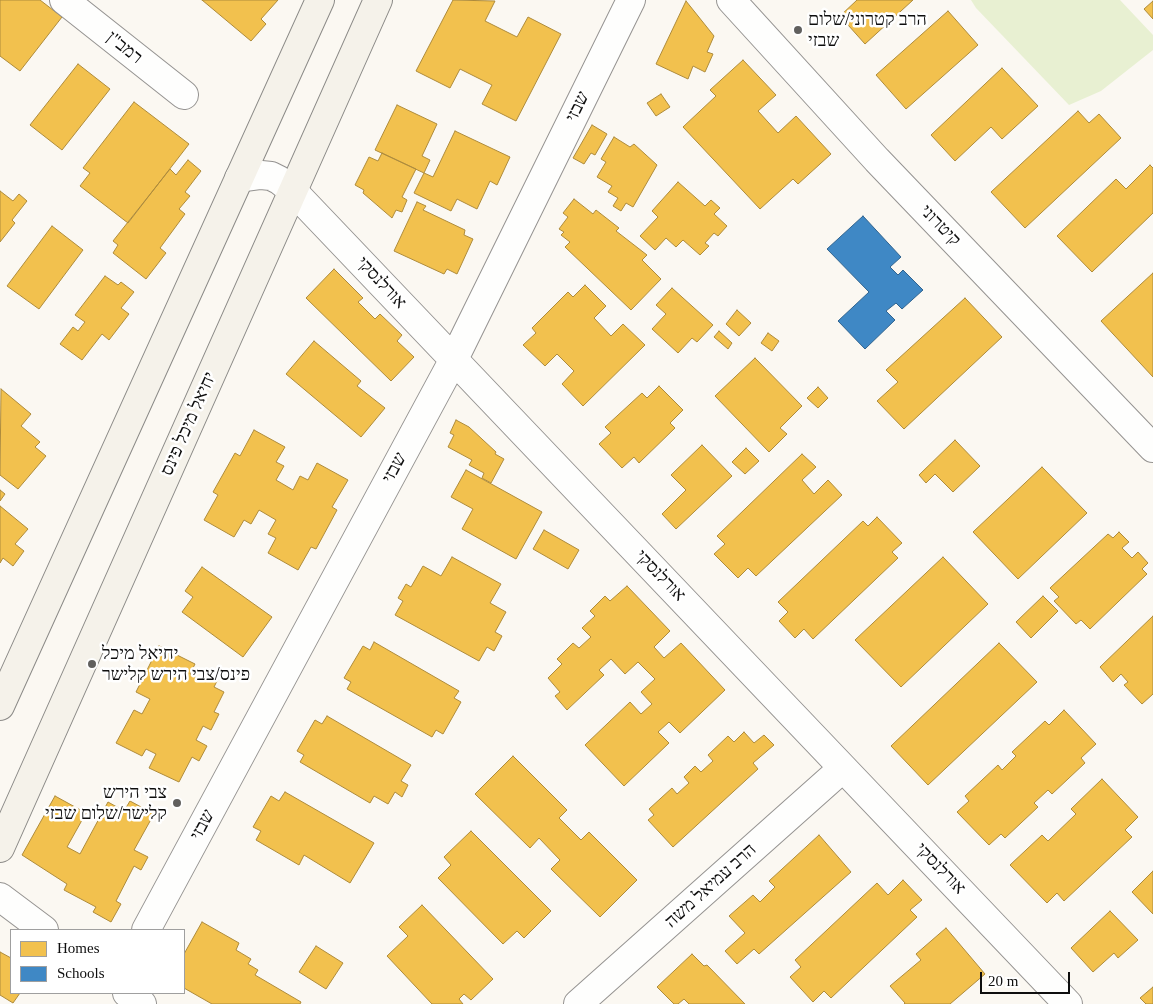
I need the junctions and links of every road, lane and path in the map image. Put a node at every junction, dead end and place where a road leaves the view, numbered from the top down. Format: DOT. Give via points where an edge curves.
graph roads {
  1 [pos="64,0"];
  2 [pos="320,0"];
  3 [pos="378,0"];
  4 [pos="631,0"];
  5 [pos="731,0"];
  6 [pos="184,95"];
  7 [pos="240,178"];
  8 [pos="293,190"];
  9 [pos="454,359"];
  10 [pos="1153,448"];
  11 [pos="0,706"];
  12 [pos="843,768"];
  13 [pos="0,848"];
  14 [pos="0,897"];
  15 [pos="43,929"];
  16 [pos="147,929"];
  17 [pos="127,994"];
  18 [pos="142,1004"];
  19 [pos="578,1004"];
  20 [pos="1068,1004"];
  1 -- 6 [label="street, רמב\"ן"];
  2 -- 7 [label="main road"];
  3 -- 8 [label="main road, יחיאל מיכל פינס"];
  4 -- 9 [label="street, שבזי"];
  5 -- 10 [label="street, קיטרוני" via="877,160"];
  7 -- 8 [label="street, אורלנסקי" via="271,176"];
  7 -- 11 [label="main road"];
  8 -- 9 [label="street, אורלנסקי"];
  8 -- 13 [label="main road, יחיאל מיכל פינס"];
  9 -- 12 [label="street, אורלנסקי"];
  9 -- 16 [label="street, שבזי"];
  12 -- 19 [label="street, הרב עמיאל משה"];
  12 -- 20 [label="street, אורלנסקי"];
  14 -- 15 [label="street"];
  17 -- 18 [label="street"];
}
